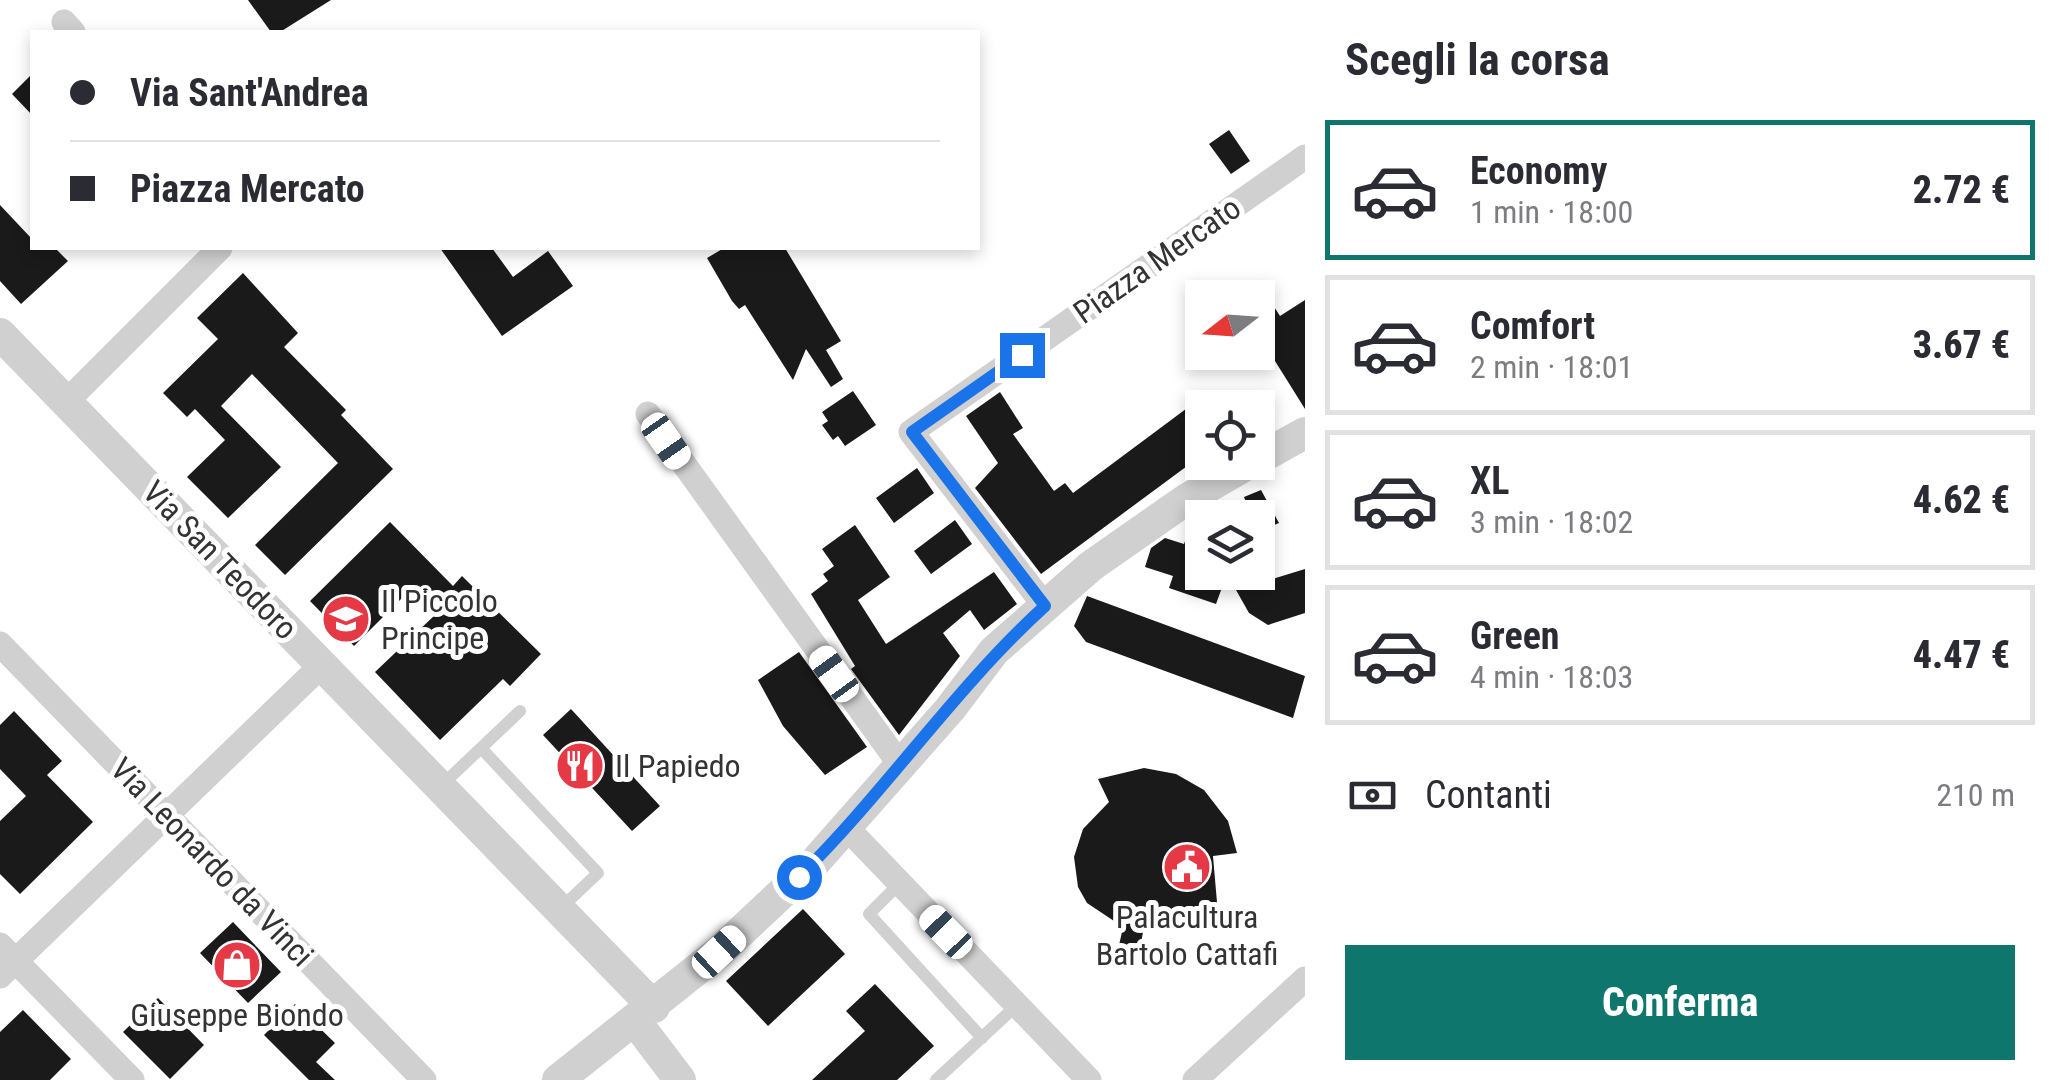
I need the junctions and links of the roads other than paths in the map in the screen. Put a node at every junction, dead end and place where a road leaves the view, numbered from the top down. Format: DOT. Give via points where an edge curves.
graph roads {
  1 [pos="1305,157"];
  2 [pos="218,250"];
  3 [pos="0,334"];
  4 [pos="66,402"];
  5 [pos="648,414"];
  6 [pos="1305,433"];
  7 [pos="1275,449"];
  8 [pos="1223,480"];
  9 [pos="1045,606"];
  10 [pos="0,644"];
  11 [pos="322,665"];
  12 [pos="520,710"];
  13 [pos="481,748"];
  14 [pos="899,763"];
  15 [pos="440,787"];
  16 [pos="166,815"];
  17 [pos="845,826"];
  18 [pos="900,883"];
  19 [pos="560,910"];
  20 [pos="5,960"];
  21 [pos="1305,979"];
  22 [pos="1017,1005"];
  23 [pos="645,1014"];
  24 [pos="982,1038"];
  25 [pos="132,1080"];
  26 [pos="424,1080"];
  27 [pos="558,1080"];
  28 [pos="680,1080"];
  29 [pos="936,1080"];
  30 [pos="1089,1080"];
  31 [pos="1195,1080"];
  1 -- 9 [label="street, Piazza Mercato" via="912,432"];
  2 -- 4 [label="street"];
  3 -- 4 [label="street, Via San Teodoro"];
  4 -- 11 [label="street, Via San Teodoro"];
  5 -- 14 [label="street"];
  6 -- 7 [label="street"];
  8 -- 9 [label="street" via="1140,530"];
  9 -- 14 [label="street" via="994,651"];
  10 -- 16 [label="street, Via Leonardo da Vinci"];
  11 -- 15 [label="street, Via San Teodoro"];
  11 -- 16 [label="street"];
  12 -- 13 [label="lane"];
  13 -- 15 [label="lane"];
  13 -- 19 [label="lane" via="598,873"];
  14 -- 17 [label="street"];
  15 -- 19 [label="street, Via San Teodoro"];
  16 -- 20 [label="street"];
  16 -- 26 [label="street, Via Leonardo da Vinci"];
  17 -- 18 [label="street"];
  17 -- 23 [label="street"];
  18 -- 22 [label="street"];
  18 -- 24 [label="lane" via="869,914"];
  19 -- 23 [label="street, Via San Teodoro"];
  20 -- 25 [label="street"];
  21 -- 31 [label="street"];
  22 -- 24 [label="lane"];
  22 -- 30 [label="street"];
  23 -- 27 [label="street"];
  23 -- 28 [label="street, Via San Teodoro"];
  24 -- 29 [label="lane"];
}
